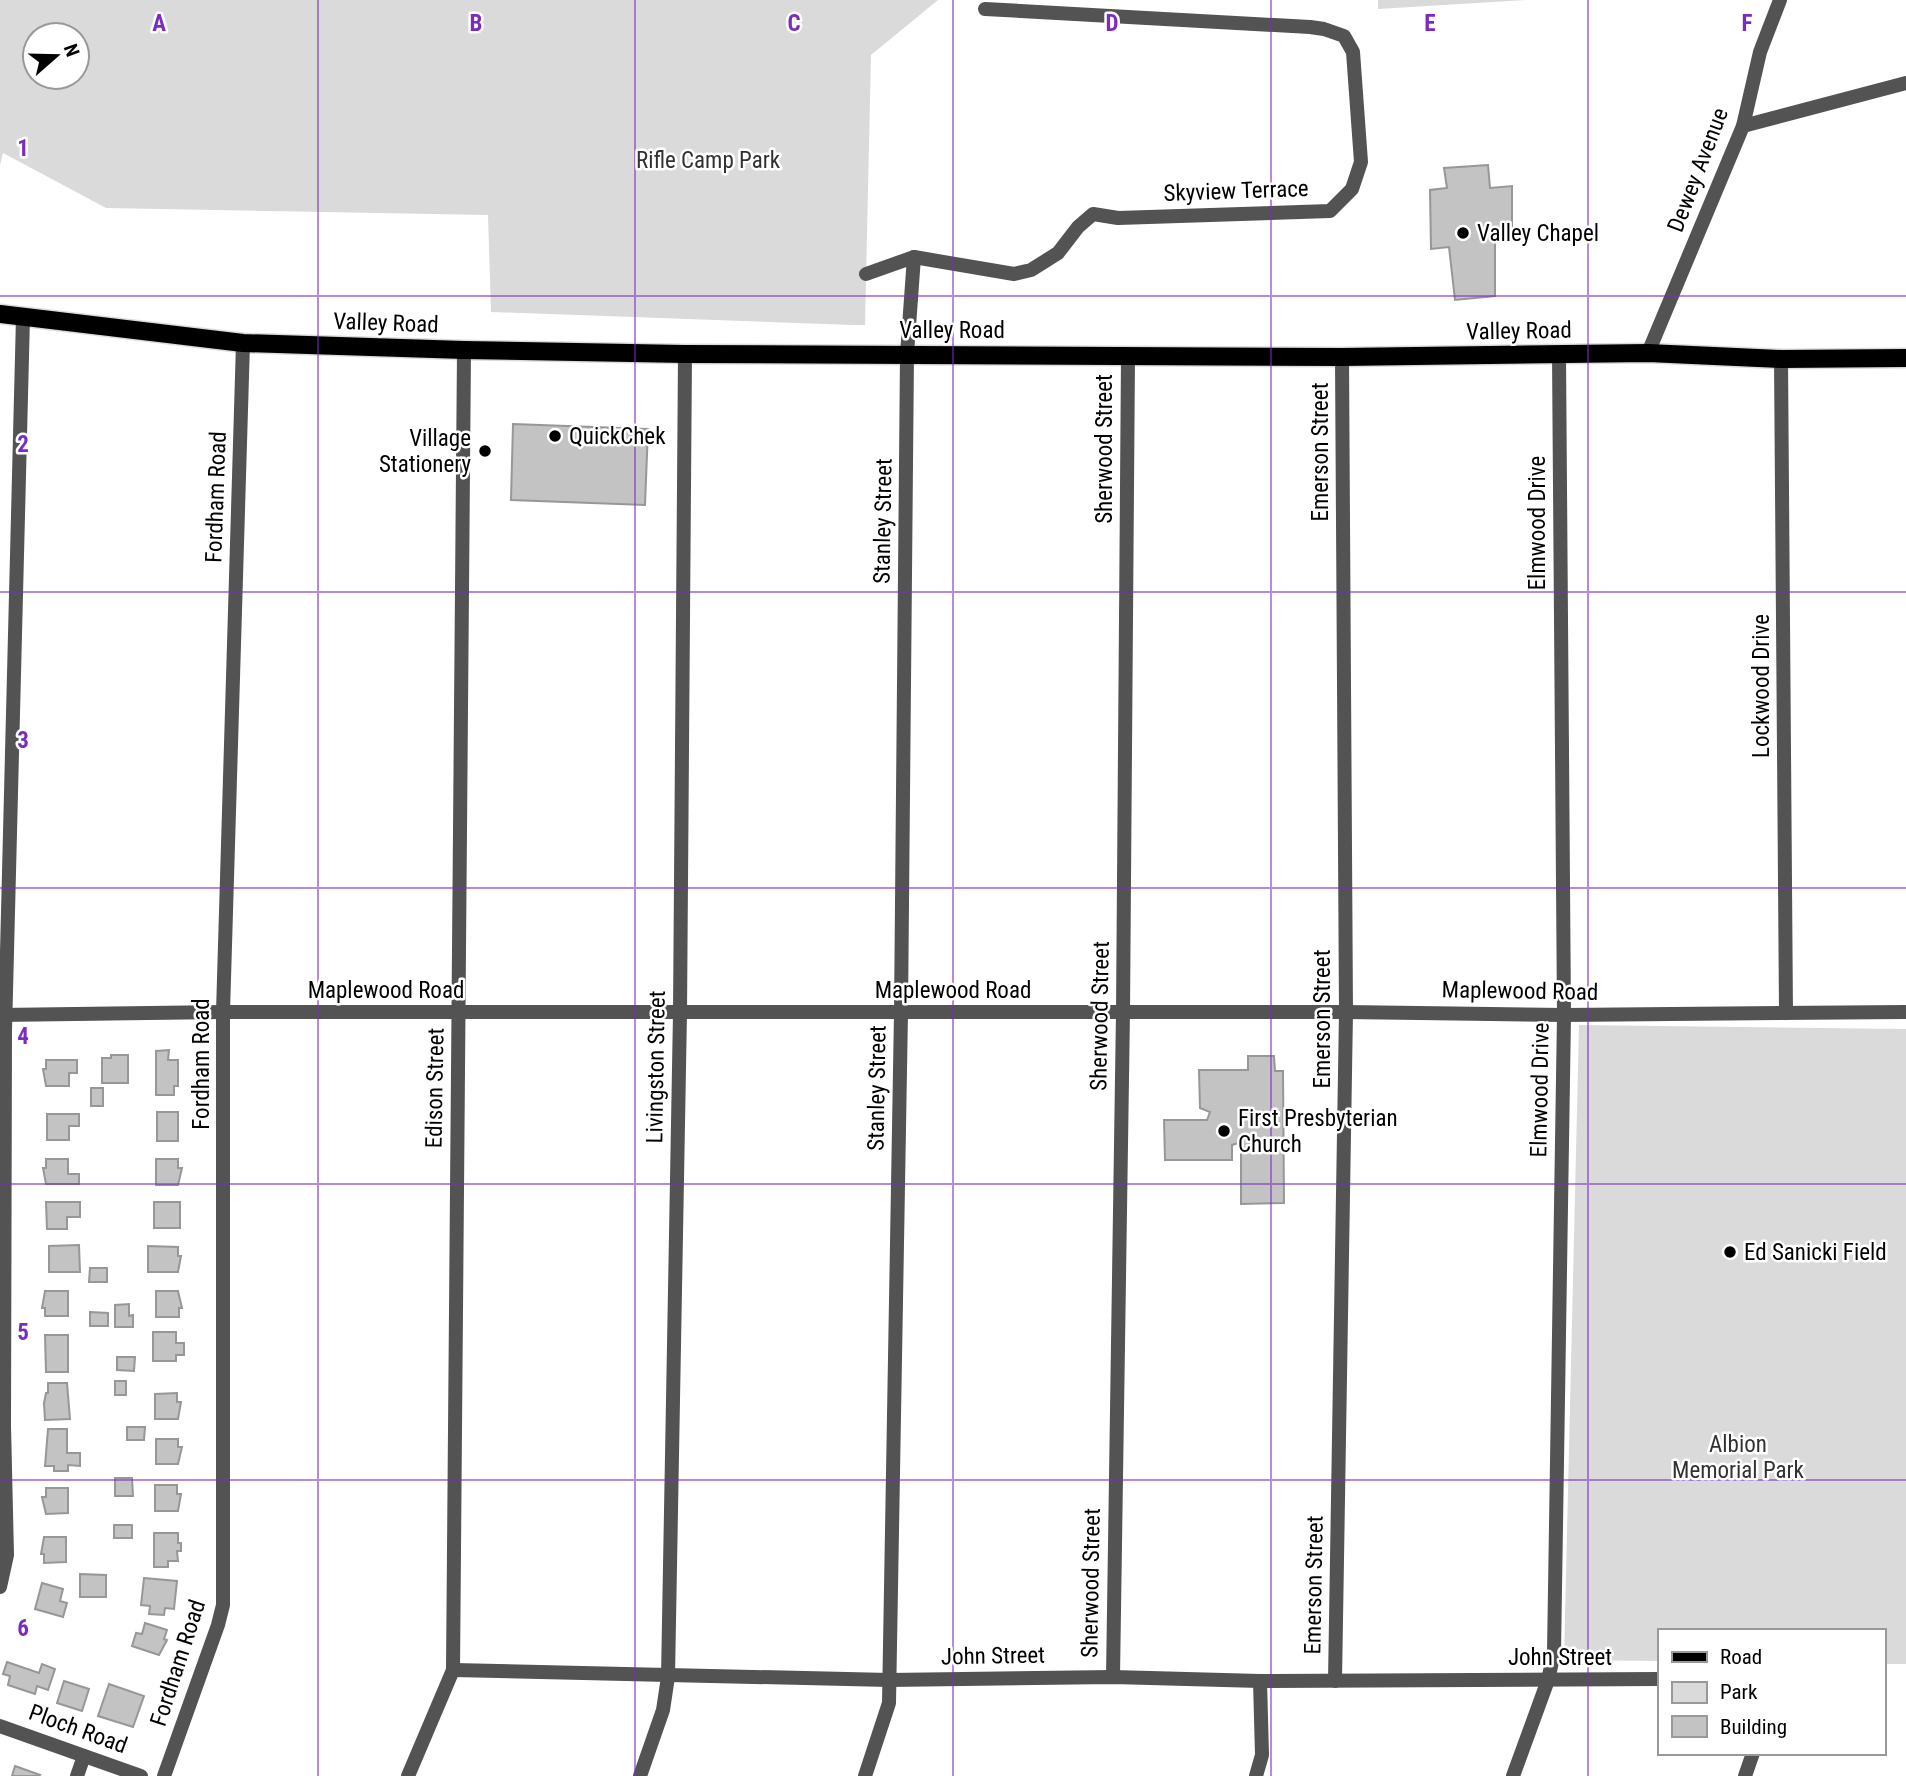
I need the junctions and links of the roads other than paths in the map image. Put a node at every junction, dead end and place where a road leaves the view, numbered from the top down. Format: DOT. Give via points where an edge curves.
graph roads {
  1 [pos="1780,0"];
  2 [pos="985,9"];
  3 [pos="1906,83"];
  4 [pos="1743,126"];
  5 [pos="914,257"];
  6 [pos="866,274"];
  7 [pos="0,314"];
  8 [pos="23,317"];
  9 [pos="243,343"];
  10 [pos="464,350"];
  11 [pos="685,354"];
  12 [pos="907,354"];
  13 [pos="1648,354"];
  14 [pos="1559,355"];
  15 [pos="1128,356"];
  16 [pos="1342,356"];
  17 [pos="1906,358"];
  18 [pos="1781,359"];
  19 [pos="223,1012"];
  20 [pos="1123,1012"];
  21 [pos="1346,1012"];
  22 [pos="1906,1012"];
  23 [pos="458,1013"];
  24 [pos="680,1013"];
  25 [pos="901,1013"];
  26 [pos="1786,1013"];
  27 [pos="3,1015"];
  28 [pos="1564,1015"];
  29 [pos="0,1587"];
  30 [pos="453,1670"];
  31 [pos="668,1676"];
  32 [pos="1112,1677"];
  33 [pos="1658,1679"];
  34 [pos="889,1680"];
  35 [pos="1548,1680"];
  36 [pos="1260,1681"];
  37 [pos="1335,1681"];
  38 [pos="0,1726"];
  39 [pos="1753,1755"];
  40 [pos="84,1756"];
  41 [pos="77,1776"];
  42 [pos="141,1776"];
  43 [pos="164,1776"];
  44 [pos="408,1776"];
  45 [pos="640,1776"];
  46 [pos="865,1776"];
  47 [pos="1256,1776"];
  48 [pos="1513,1776"];
  49 [pos="1745,1776"];
  1 -- 4 [label="street, Dewey Avenue" via="1760,52"];
  2 -- 5 [label="street, Skyview Terrace" via="1310,27 1344,36 1353,52 1361,162 1352,189 1330,211 1093,215 1058,253 1031,270 1014,274"];
  3 -- 4 [label="street"];
  4 -- 13 [label="street, Dewey Avenue"];
  5 -- 6 [label="street, Skyview Terrace"];
  5 -- 12 [label="street"];
  7 -- 8 [label="main road, Valley Road"];
  8 -- 9 [label="main road, Valley Road"];
  8 -- 27 [label="street"];
  9 -- 10 [label="main road, Valley Road"];
  9 -- 19 [label="street, Fordham Road"];
  10 -- 11 [label="main road, Valley Road"];
  10 -- 23 [label="street, Edison Street"];
  11 -- 12 [label="main road, Valley Road"];
  11 -- 24 [label="street, Livingston Street"];
  12 -- 15 [label="main road, Valley Road"];
  12 -- 25 [label="street, Stanley Street"];
  13 -- 14 [label="main road, Valley Road"];
  13 -- 18 [label="main road, Valley Road"];
  14 -- 16 [label="main road, Valley Road"];
  14 -- 28 [label="street, Elmwood Drive"];
  15 -- 16 [label="main road, Valley Road"];
  15 -- 20 [label="street, Sherwood Street"];
  16 -- 21 [label="street, Emerson Street"];
  17 -- 18 [label="main road, Valley Road"];
  18 -- 26 [label="street, Lockwood Drive"];
  19 -- 23 [label="street, Maplewood Road"];
  19 -- 27 [label="street, Maplewood Road"];
  19 -- 43 [label="street, Fordham Road" via="223,1605"];
  20 -- 21 [label="street, Maplewood Road"];
  20 -- 25 [label="street, Maplewood Road"];
  20 -- 32 [label="street, Sherwood Street"];
  21 -- 28 [label="street, Maplewood Road"];
  21 -- 37 [label="street, Emerson Street"];
  22 -- 26 [label="street, Maplewood Road"];
  23 -- 24 [label="street, Maplewood Road"];
  23 -- 30 [label="street, Edison Street"];
  24 -- 25 [label="street, Maplewood Road"];
  24 -- 31 [label="street, Livingston Street"];
  25 -- 34 [label="street, Stanley Street"];
  26 -- 28 [label="street, Maplewood Road"];
  27 -- 29 [label="street" via="7,1555"];
  28 -- 35 [label="street, Elmwood Drive" via="1554,1653"];
  30 -- 31 [label="street, John Street"];
  30 -- 44 [label="street, Edison Street"];
  31 -- 34 [label="street, John Street"];
  31 -- 45 [label="street, Livingston Street" via="663,1710"];
  32 -- 34 [label="street, John Street"];
  32 -- 36 [label="street, John Street"];
  33 -- 35 [label="street, John Street"];
  34 -- 46 [label="street, Stanley Street" via="889,1703"];
  35 -- 37 [label="street, John Street"];
  35 -- 48 [label="street, Elmwood Drive"];
  36 -- 37 [label="street, John Street"];
  36 -- 47 [label="street" via="1262,1755"];
  38 -- 40 [label="street, Ploch Road"];
  39 -- 49 [label="street"];
  40 -- 41 [label="street"];
  40 -- 42 [label="street, Ploch Road"];
}
